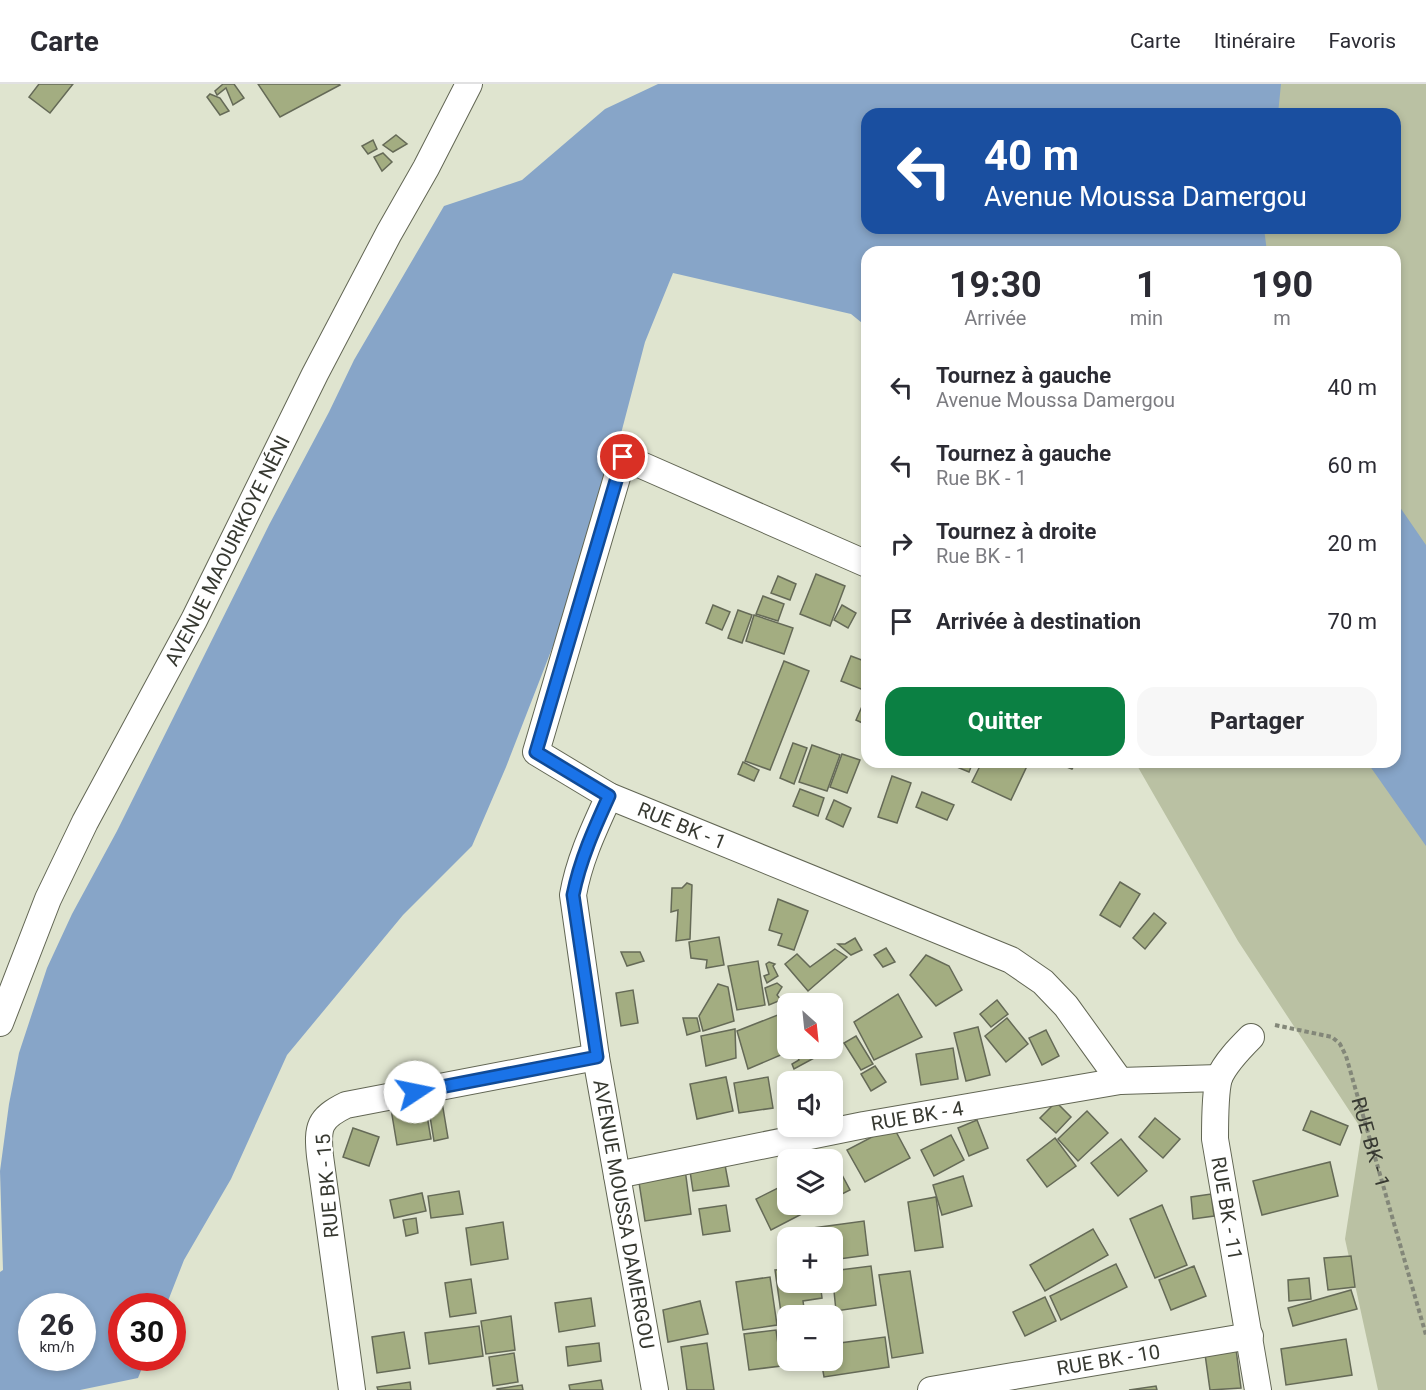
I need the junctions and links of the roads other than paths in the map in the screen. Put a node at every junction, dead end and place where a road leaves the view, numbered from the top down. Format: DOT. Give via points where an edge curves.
graph roads {
  1 [pos="469,84"];
  2 [pos="861,561"];
  3 [pos="609,796"];
  4 [pos="0,1023"];
  5 [pos="1251,1037"];
  6 [pos="597,1057"];
  7 [pos="1220,1078"];
  8 [pos="1120,1081"];
  9 [pos="617,1176"];
  10 [pos="1250,1336"];
  11 [pos="352,1390"];
  12 [pos="655,1390"];
  13 [pos="931,1390"];
  14 [pos="1258,1390"];
  1 -- 4 [label="street, AVENUE MAOURIKOYE NÉNI" via="315,374 194,620 81,831 48,898"];
  2 -- 3 [label="street, RUE BK - 1" via="623,457 536,752"];
  3 -- 6 [label="street, AVENUE MOUSSA DAMERGOU" via="586,847 573,895"];
  3 -- 8 [label="street, RUE BK - 1" via="1011,960 1043,982 1066,1006"];
  5 -- 7 [label="street, RUE BK - 11"];
  6 -- 9 [label="street, AVENUE MOUSSA DAMERGOU"];
  6 -- 11 [label="street, RUE BK - 15" via="346,1105 322,1122 318,1130 320,1156"];
  7 -- 8 [label="street, RUE BK - 4"];
  7 -- 10 [label="street, RUE BK - 11" via="1215,1139"];
  8 -- 9 [label="street, RUE BK - 4" via="864,1125"];
  9 -- 12 [label="street, AVENUE MOUSSA DAMERGOU"];
  10 -- 13 [label="street, RUE BK - 10"];
  10 -- 14 [label="street, RUE BK - 11"];
}
